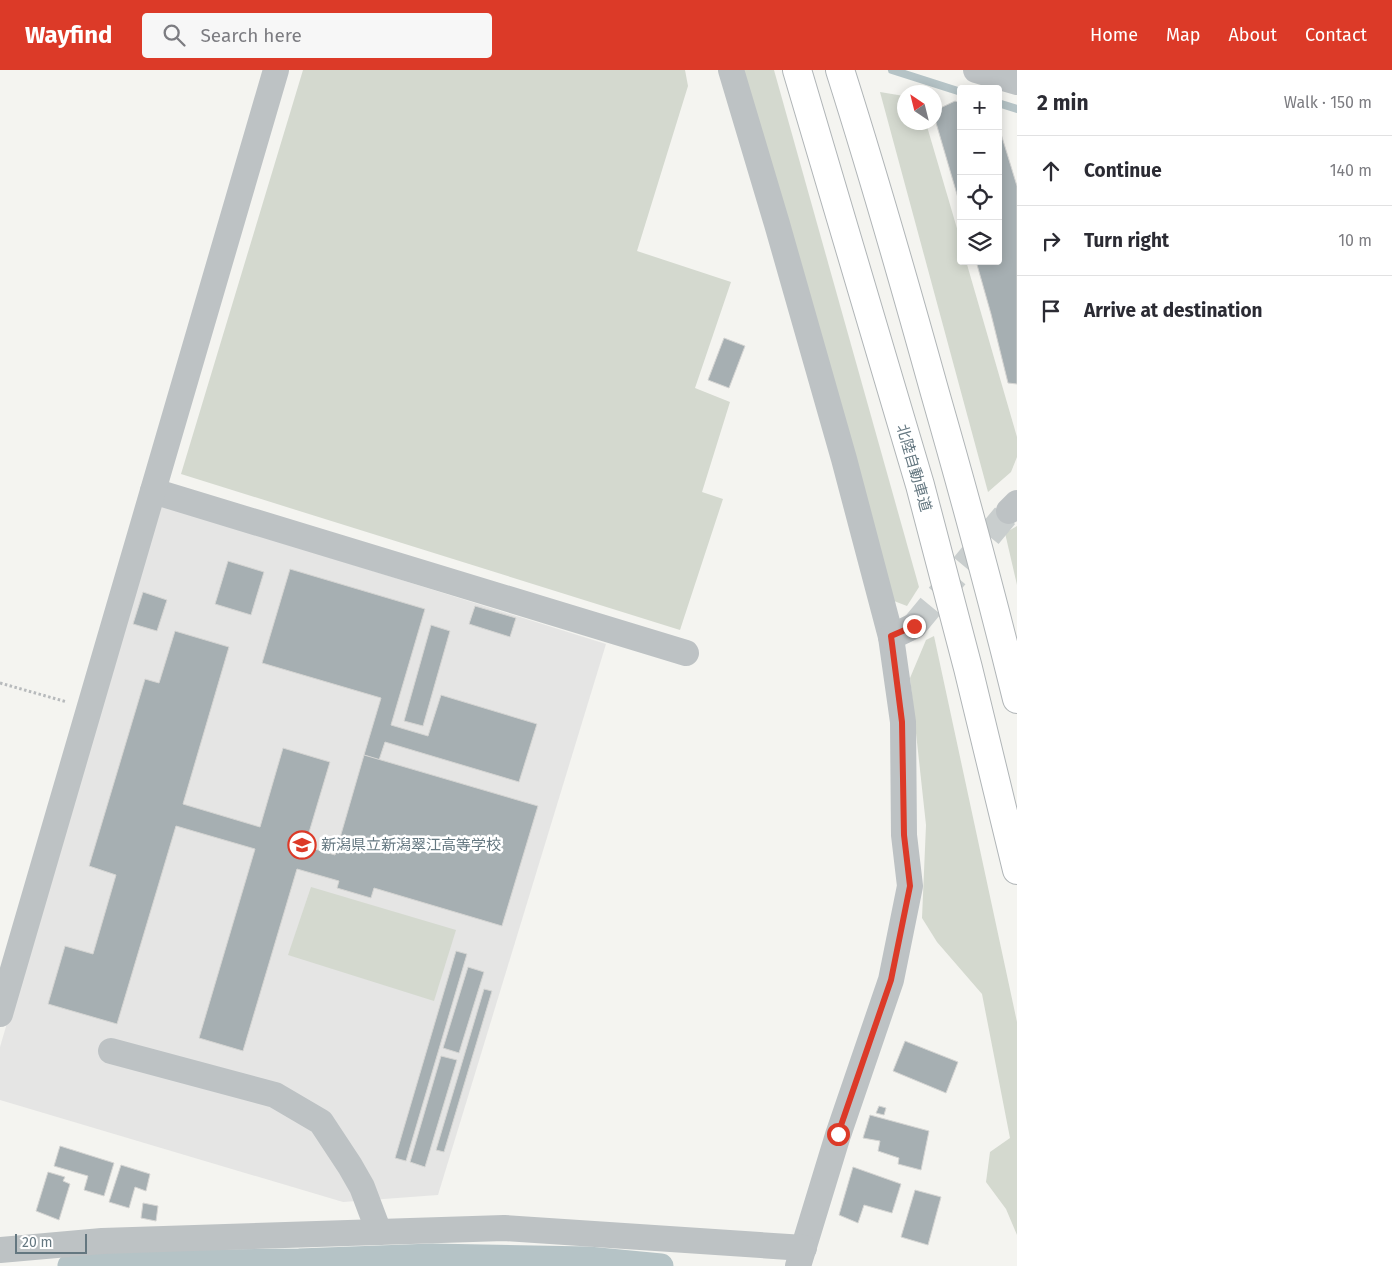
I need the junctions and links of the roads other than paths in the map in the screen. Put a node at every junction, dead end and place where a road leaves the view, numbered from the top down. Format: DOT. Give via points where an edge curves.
graph roads {
  1 [pos="276,70"];
  2 [pos="731,70"];
  3 [pos="797,70"];
  4 [pos="840,70"];
  5 [pos="976,70"];
  6 [pos="1017,82"];
  7 [pos="154,491"];
  8 [pos="686,653"];
  9 [pos="1017,699"];
  10 [pos="1017,870"];
  11 [pos="0,1014"];
  12 [pos="111,1051"];
  13 [pos="379,1232"];
  14 [pos="0,1250"];
  15 [pos="801,1257"];
  1 -- 7 [label="street"];
  2 -- 15 [label="street" via="844,459 903,631 904,835 910,886 891,980 838,1134"];
  3 -- 10 [label="highway, 北陸自動車道" via="920,485"];
  4 -- 9 [label="highway" via="942,415"];
  5 -- 6 [label="street"];
  7 -- 8 [label="street"];
  7 -- 11 [label="street"];
  12 -- 13 [label="street" via="275,1095 321,1122 362,1188"];
  13 -- 14 [label="street" via="102,1241"];
  13 -- 15 [label="street" via="504,1228"];
}
